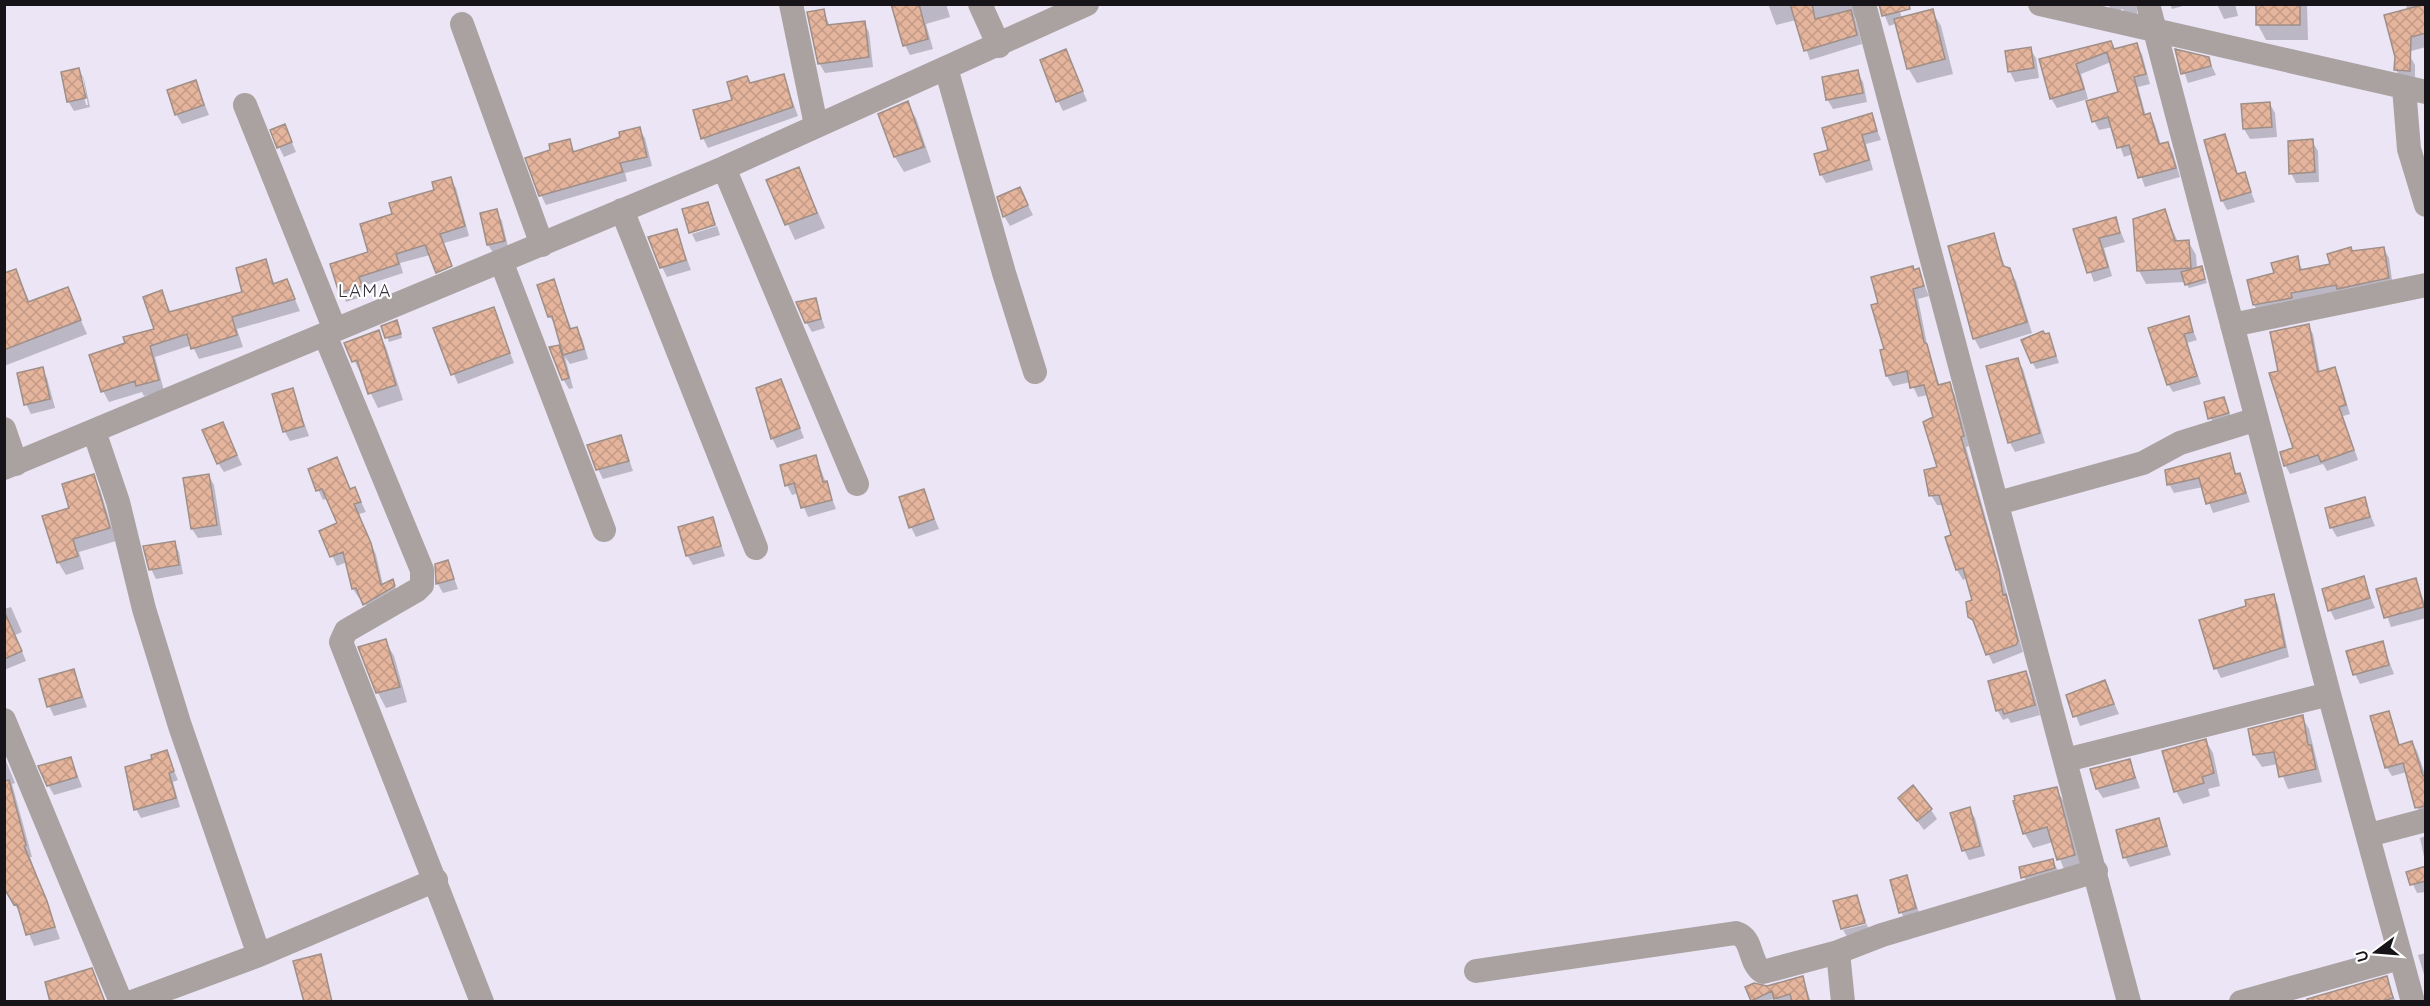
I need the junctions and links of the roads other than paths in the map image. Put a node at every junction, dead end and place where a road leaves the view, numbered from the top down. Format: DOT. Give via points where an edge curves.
graph roads {
  1 [pos="791,4"];
  2 [pos="980,4"];
  3 [pos="1087,4"];
  4 [pos="1864,4"];
  5 [pos="2040,4"];
  6 [pos="2148,4"];
  7 [pos="462,24"];
  8 [pos="2155,31"];
  9 [pos="999,46"];
  10 [pos="946,68"];
  11 [pos="2415,90"];
  12 [pos="245,105"];
  13 [pos="816,125"];
  14 [pos="724,168"];
  15 [pos="2426,205"];
  16 [pos="622,210"];
  17 [pos="542,245"];
  18 [pos="501,261"];
  19 [pos="2426,285"];
  20 [pos="2232,326"];
  21 [pos="330,333"];
  22 [pos="1035,372"];
  23 [pos="2257,418"];
  24 [pos="4,429"];
  25 [pos="93,431"];
  26 [pos="10,466"];
  27 [pos="857,484"];
  28 [pos="1998,503"];
  29 [pos="604,530"];
  30 [pos="756,548"];
  31 [pos="2329,694"];
  32 [pos="4,720"];
  33 [pos="2066,760"];
  34 [pos="2426,820"];
  35 [pos="2368,835"];
  36 [pos="2096,871"];
  37 [pos="436,880"];
  38 [pos="1838,952"];
  39 [pos="259,955"];
  40 [pos="2400,958"];
  41 [pos="1476,971"];
  42 [pos="121,1002"];
  43 [pos="132,1002"];
  44 [pos="482,1002"];
  45 [pos="1844,1002"];
  46 [pos="2128,1002"];
  47 [pos="2241,1002"];
  48 [pos="2413,1002"];
  1 -- 13 [label="street"];
  2 -- 9 [label="street"];
  3 -- 9 [label="street"];
  4 -- 28 [label="street"];
  5 -- 8 [label="street"];
  6 -- 8 [label="street"];
  7 -- 17 [label="street"];
  8 -- 11 [label="street"];
  8 -- 20 [label="street"];
  9 -- 10 [label="street"];
  10 -- 13 [label="street"];
  10 -- 22 [label="street"];
  11 -- 15 [label="street" via="2409,149"];
  12 -- 21 [label="street"];
  13 -- 14 [label="street"];
  14 -- 16 [label="street"];
  14 -- 27 [label="street"];
  16 -- 17 [label="street"];
  16 -- 30 [label="street"];
  17 -- 18 [label="street"];
  18 -- 21 [label="street"];
  18 -- 29 [label="street"];
  19 -- 20 [label="street"];
  20 -- 23 [label="street"];
  21 -- 25 [label="street"];
  21 -- 37 [label="street" via="422,570 422,585 417,590 346,631 341,642"];
  23 -- 28 [label="street" via="2180,443 2143,463"];
  23 -- 31 [label="street"];
  24 -- 26 [label="street"];
  25 -- 26 [label="street"];
  25 -- 39 [label="street" via="118,502 144,609 183,735"];
  28 -- 33 [label="street"];
  31 -- 33 [label="street"];
  31 -- 35 [label="street"];
  32 -- 42 [label="street"];
  33 -- 36 [label="street"];
  34 -- 35 [label="street"];
  35 -- 40 [label="street"];
  36 -- 38 [label="street" via="1882,935"];
  36 -- 46 [label="street"];
  37 -- 39 [label="street"];
  37 -- 44 [label="street"];
  38 -- 41 [label="street" via="1763,972 1747,941 1736,933"];
  38 -- 45 [label="street"];
  39 -- 43 [label="street"];
  40 -- 47 [label="street"];
  40 -- 48 [label="street"];
}
